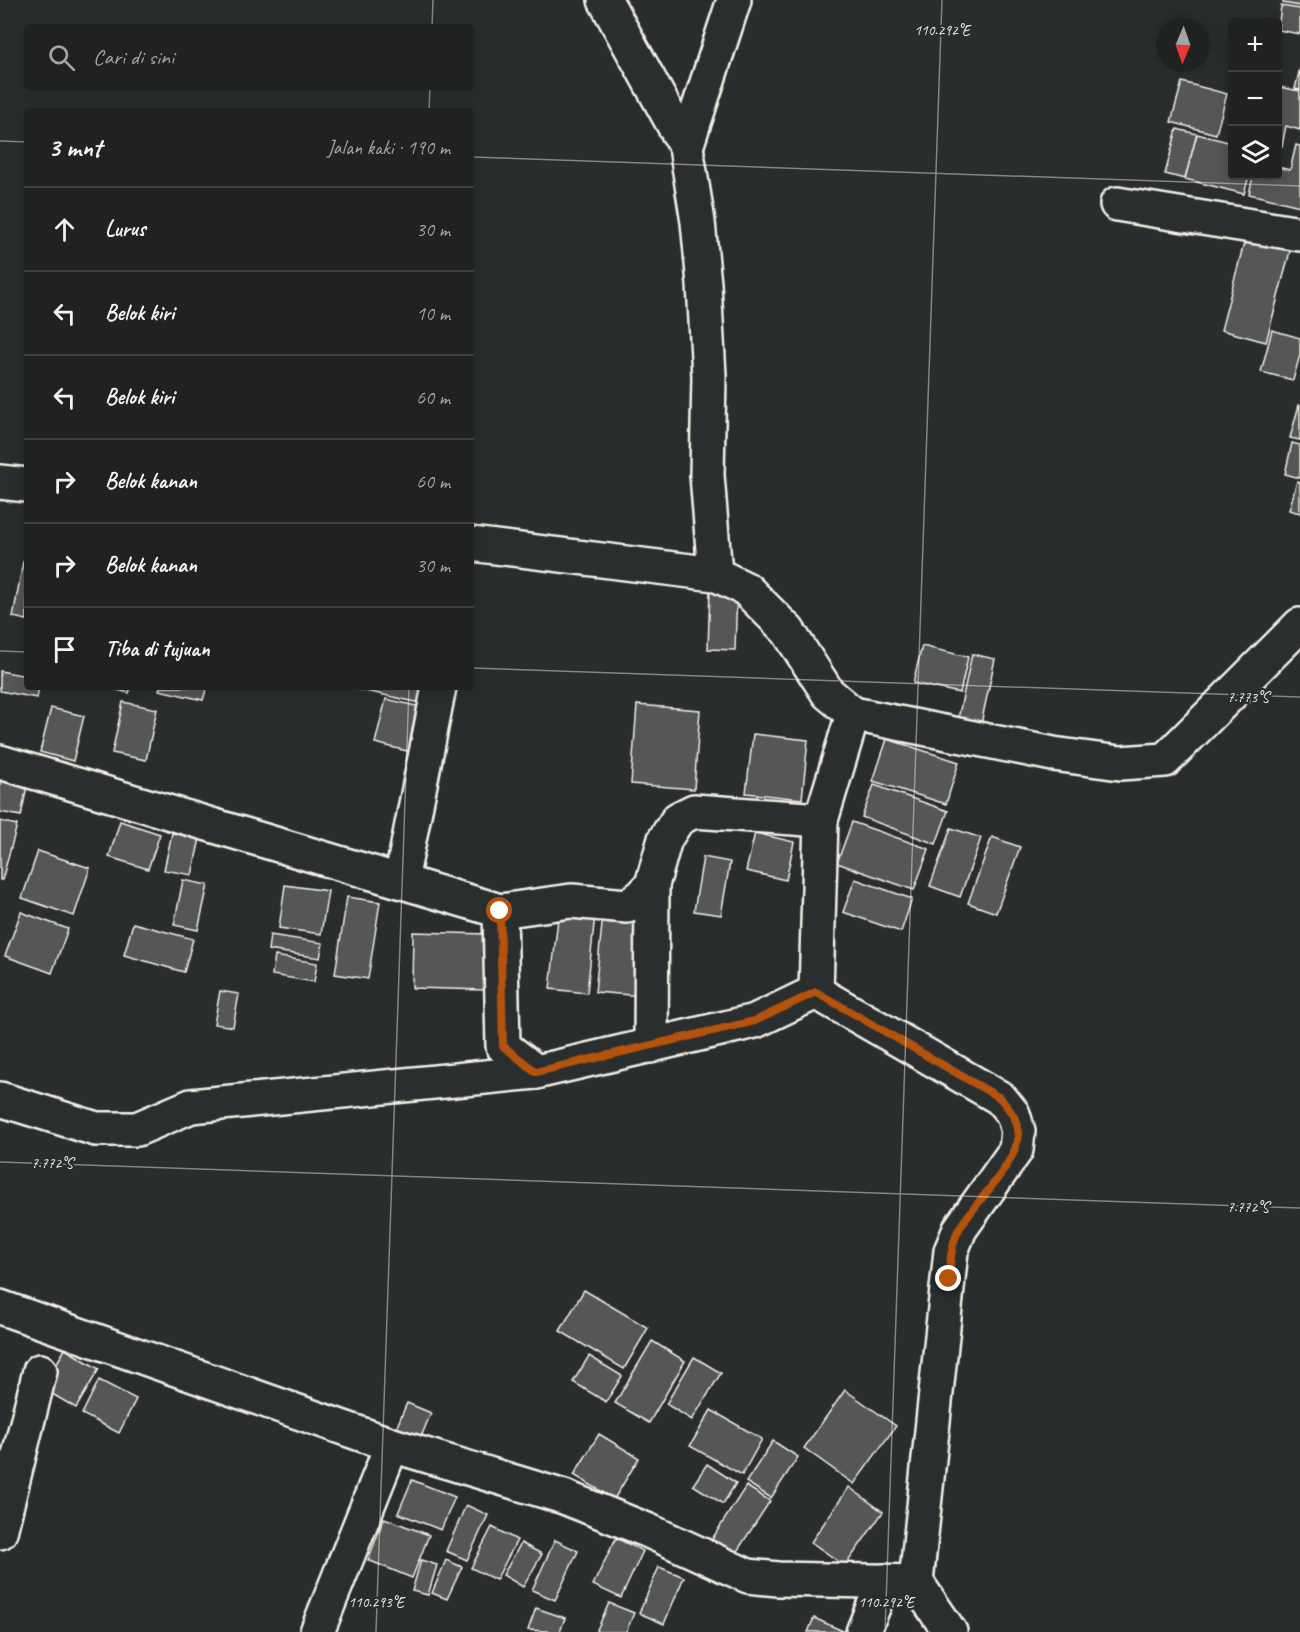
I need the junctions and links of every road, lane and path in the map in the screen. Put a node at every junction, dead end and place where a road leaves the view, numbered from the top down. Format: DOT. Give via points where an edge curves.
graph roads {
  1 [pos="605,0"];
  2 [pos="734,0"];
  3 [pos="686,147"];
  4 [pos="1117,204"];
  5 [pos="1300,234"];
  6 [pos="0,482"];
  7 [pos="24,485"];
  8 [pos="474,544"];
  9 [pos="715,574"];
  10 [pos="1300,626"];
  11 [pos="438,690"];
  12 [pos="853,714"];
  13 [pos="0,762"];
  14 [pos="821,820"];
  15 [pos="401,881"];
  16 [pos="652,885"];
  17 [pos="500,911"];
  18 [pos="816,992"];
  19 [pos="651,1046"];
  20 [pos="536,1072"];
  21 [pos="0,1099"];
  22 [pos="0,1306"];
  23 [pos="40,1371"];
  24 [pos="393,1445"];
  25 [pos="0,1532"];
  26 [pos="900,1582"];
  27 [pos="317,1632"];
  28 [pos="863,1632"];
  29 [pos="950,1632"];
  1 -- 3 [label="street"];
  2 -- 3 [label="street"];
  3 -- 9 [label="street" via="704,284 709,376 707,475"];
  4 -- 5 [label="street"];
  6 -- 7 [label="street"];
  8 -- 9 [label="street"];
  9 -- 12 [label="street" via="746,589 788,631 828,693"];
  10 -- 12 [label="street" via="1165,760 1120,763 1053,754"];
  11 -- 15 [label="street"];
  12 -- 14 [label="street"];
  13 -- 15 [label="street"];
  14 -- 16 [label="street" via="694,811 678,819 665,839"];
  14 -- 18 [label="street"];
  15 -- 17 [label="street"];
  16 -- 17 [label="street" via="627,906 571,901"];
  16 -- 19 [label="street"];
  17 -- 20 [label="street" via="503,1046"];
  18 -- 19 [label="street" via="755,1021"];
  18 -- 26 [label="street" via="1000,1098 1013,1114 1018,1131 1016,1150 960,1229 951,1251"];
  19 -- 20 [label="street"];
  20 -- 21 [label="street" via="191,1106 137,1129 96,1129"];
  22 -- 24 [label="street"];
  23 -- 25 [label="street"];
  24 -- 26 [label="street" via="564,1497 748,1576"];
  24 -- 27 [label="street"];
  26 -- 28 [label="street"];
  26 -- 29 [label="street"];
}
